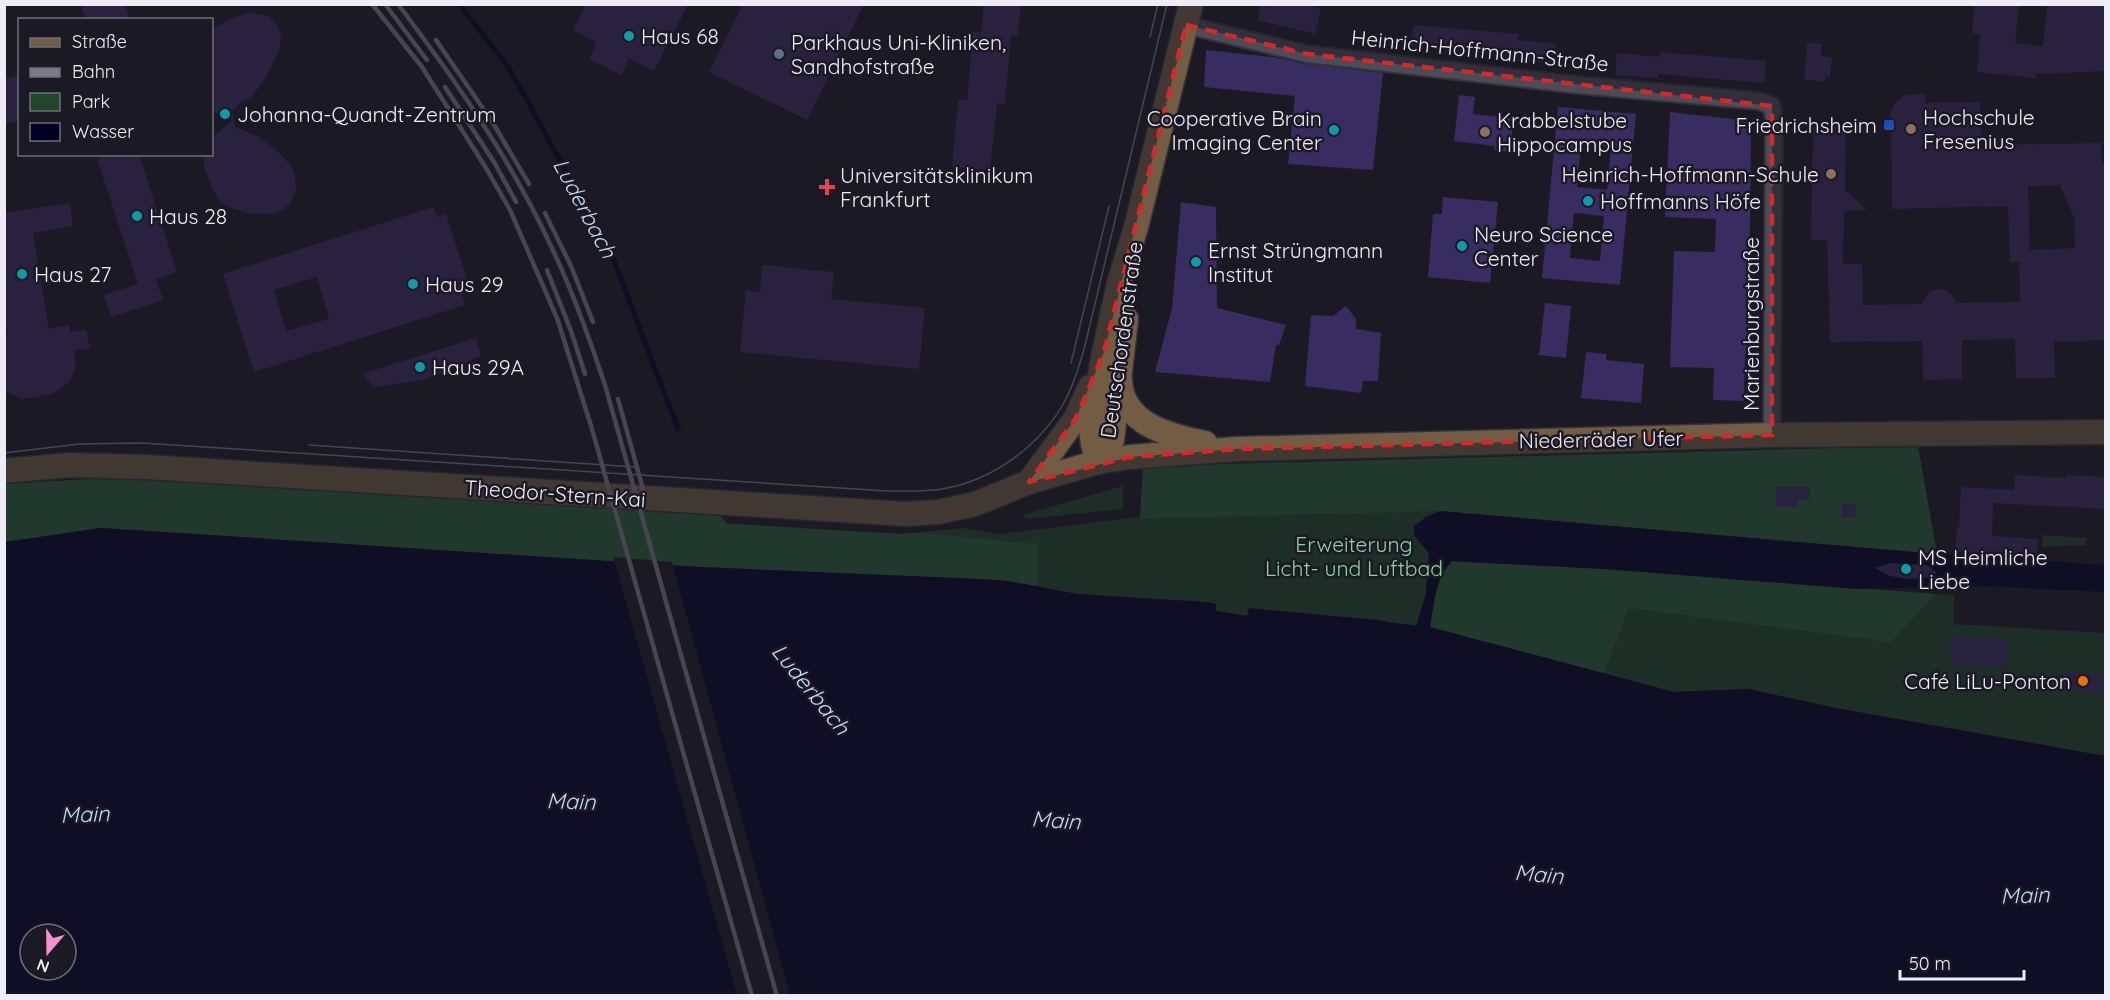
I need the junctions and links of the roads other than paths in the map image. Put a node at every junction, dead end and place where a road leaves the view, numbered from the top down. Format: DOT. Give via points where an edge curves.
graph roads {
  1 [pos="1188,15"];
  2 [pos="1772,106"];
  3 [pos="1112,358"];
  4 [pos="2106,432"];
  5 [pos="1772,435"];
  6 [pos="1237,449"];
  7 [pos="1098,462"];
  8 [pos="4,471"];
  9 [pos="1029,482"];
  1 -- 2 [label="street, Heinrich-Hoffmann-Straße" via="1307,54 1760,101"];
  1 -- 3 [label="main road, Deutschordenstraße" via="1136,227 1131,288"];
  2 -- 5 [label="street, Marienburgstraße"];
  3 -- 6 [label="main road" via="1128,405 1155,430"];
  3 -- 7 [label="main road, Deutschordenstraße" via="1112,440"];
  3 -- 9 [label="main road" via="1076,418"];
  4 -- 5 [label="main road, Niederräder Ufer"];
  5 -- 6 [label="main road, Niederräder Ufer"];
  6 -- 7 [label="main road, Niederräder Ufer"];
  7 -- 9 [label="main road, Theodor-Stern-Kai"];
  8 -- 9 [label="main road, Theodor-Stern-Kai" via="69,465 146,467 906,514 975,504"];
}
